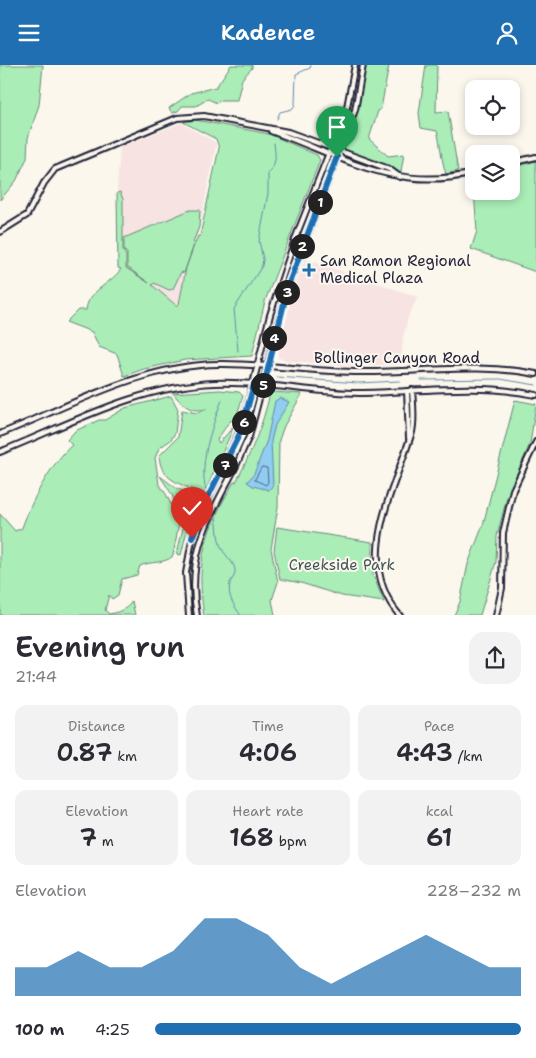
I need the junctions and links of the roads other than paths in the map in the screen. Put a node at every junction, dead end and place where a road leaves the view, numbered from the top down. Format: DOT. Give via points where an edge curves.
graph roads {
  1 [pos="354,65"];
  2 [pos="363,65"];
  3 [pos="259,127"];
  4 [pos="332,147"];
  5 [pos="339,151"];
  6 [pos="329,154"];
  7 [pos="337,157"];
  8 [pos="536,157"];
  9 [pos="520,161"];
  10 [pos="465,175"];
  11 [pos="400,177"];
  12 [pos="0,233"];
  13 [pos="258,366"];
  14 [pos="268,367"];
  15 [pos="536,374"];
  16 [pos="254,384"];
  17 [pos="264,385"];
  18 [pos="410,391"];
  19 [pos="536,395"];
  20 [pos="0,434"];
  21 [pos="536,443"];
  22 [pos="0,452"];
  23 [pos="189,615"];
  24 [pos="197,615"];
  25 [pos="400,615"];
  26 [pos="496,615"];
  1 -- 4 [label="main road" via="347,107"];
  2 -- 5 [label="main road" via="355,111"];
  3 -- 4 [label="main road" via="288,132"];
  3 -- 6 [label="main road"];
  3 -- 12 [label="main road" via="194,116 140,133 55,169 27,215"];
  4 -- 5 [label="main road"];
  4 -- 6 [label="main road"];
  5 -- 7 [label="main road"];
  5 -- 11 [label="main road" via="389,169"];
  6 -- 7 [label="main road"];
  6 -- 13 [label="main road" via="281,279"];
  7 -- 11 [label="main road"];
  7 -- 14 [label="main road" via="289,283"];
  8 -- 9 [label="main road"];
  10 -- 11 [label="main road" via="426,180"];
  13 -- 14 [label="main road, Bollinger Canyon Road"];
  13 -- 16 [label="main road"];
  13 -- 20 [label="main road, Bollinger Canyon Road" via="218,364 153,373"];
  14 -- 15 [label="main road, Bollinger Canyon Road" via="365,373 489,368"];
  14 -- 17 [label="main road"];
  16 -- 17 [label="main road, Bollinger Canyon Road"];
  16 -- 22 [label="main road, Bollinger Canyon Road" via="197,384 137,396"];
  16 -- 23 [label="main road" via="241,431 194,529 186,573"];
  17 -- 18 [label="main road, Bollinger Canyon Road" via="350,393"];
  17 -- 24 [label="main road" via="249,437 208,518 201,539 194,584"];
  18 -- 19 [label="main road, Bollinger Canyon Road" via="488,388"];
  18 -- 25 [label="main road" via="409,438 376,552 383,589"];
  21 -- 26 [label="main road" via="513,490 503,533 502,588"];
}
